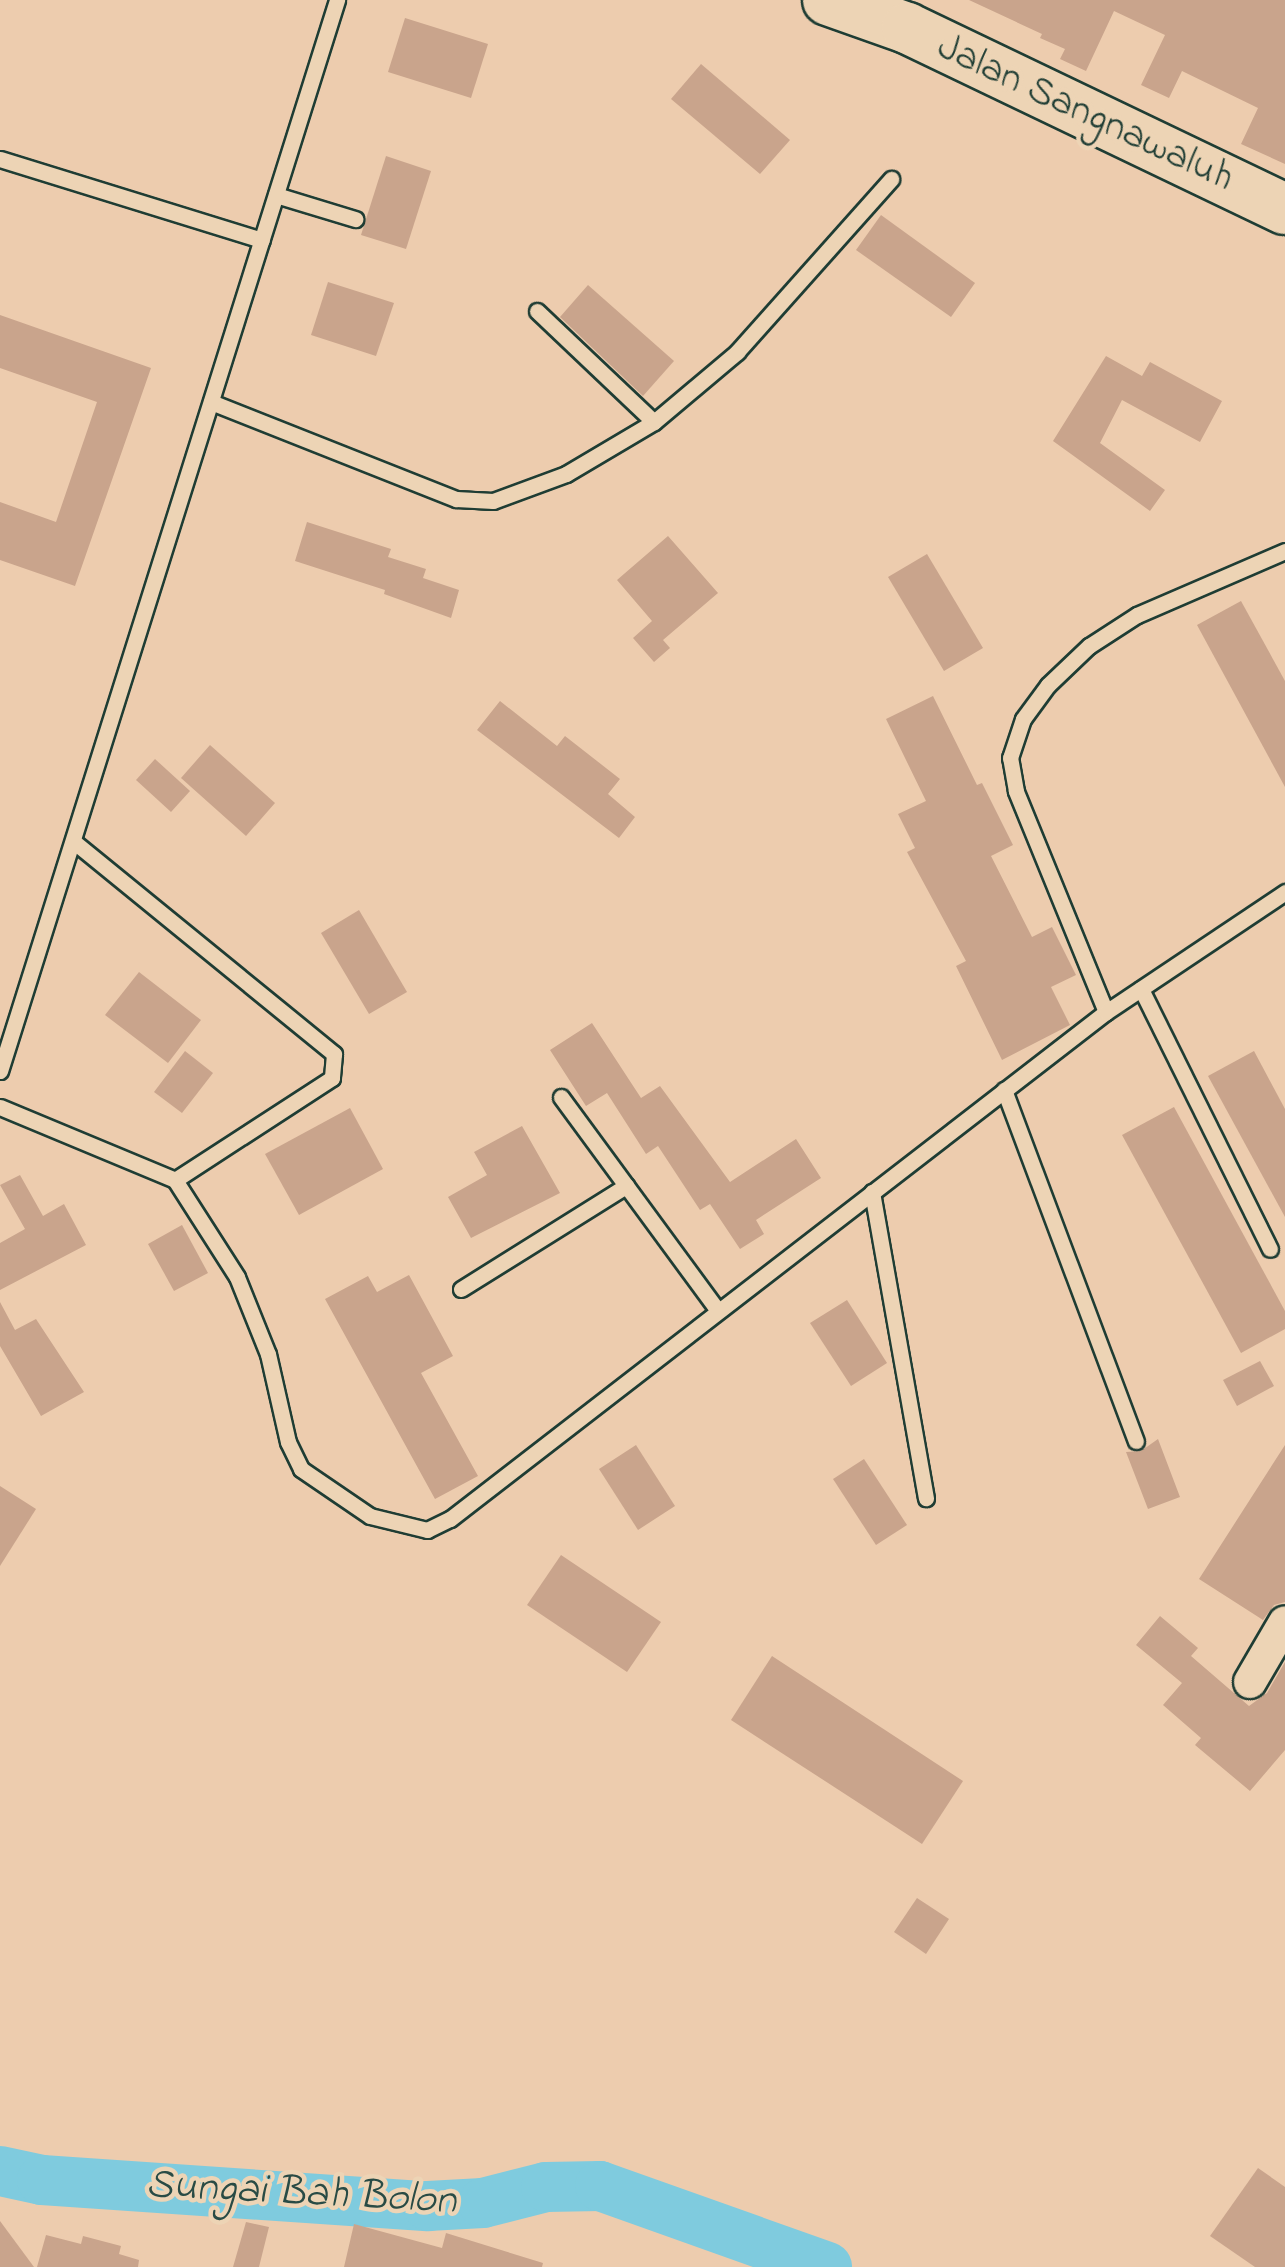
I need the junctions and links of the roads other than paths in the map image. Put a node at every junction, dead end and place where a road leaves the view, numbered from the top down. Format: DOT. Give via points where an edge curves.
graph roads {
  1 [pos="337,0"];
  2 [pos="828,0"];
  3 [pos="0,159"];
  4 [pos="891,180"];
  5 [pos="276,195"];
  6 [pos="1285,208"];
  7 [pos="355,219"];
  8 [pos="262,240"];
  9 [pos="536,311"];
  10 [pos="212,402"];
  11 [pos="654,422"];
  12 [pos="1285,551"];
  13 [pos="72,841"];
  14 [pos="1285,892"];
  15 [pos="1141,989"];
  16 [pos="1106,1012"];
  17 [pos="0,1072"];
  18 [pos="1004,1090"];
  19 [pos="561,1097"];
  20 [pos="0,1107"];
  21 [pos="174,1180"];
  22 [pos="626,1186"];
  23 [pos="872,1192"];
  24 [pos="1270,1249"];
  25 [pos="461,1289"];
  26 [pos="718,1311"];
  27 [pos="1136,1441"];
  28 [pos="926,1498"];
  29 [pos="1285,1622"];
  30 [pos="1250,1682"];
  1 -- 5 [label="lane"];
  2 -- 6 [label="main road, Jalan Sangnawaluh" via="906,28"];
  3 -- 8 [label="lane"];
  4 -- 11 [label="lane" via="737,352"];
  5 -- 7 [label="lane"];
  5 -- 8 [label="lane"];
  8 -- 10 [label="lane"];
  9 -- 11 [label="lane"];
  10 -- 11 [label="lane" via="471,502 493,502 566,474"];
  10 -- 13 [label="lane"];
  12 -- 16 [label="lane" via="1136,615 1088,646 1023,719 1010,758 1016,791"];
  13 -- 17 [label="lane"];
  13 -- 21 [label="lane" via="334,1054 332,1078"];
  14 -- 15 [label="lane"];
  15 -- 16 [label="lane"];
  15 -- 24 [label="lane"];
  16 -- 18 [label="lane"];
  18 -- 23 [label="lane"];
  18 -- 27 [label="lane"];
  19 -- 22 [label="lane"];
  20 -- 21 [label="lane"];
  21 -- 26 [label="lane" via="237,1277 268,1354 288,1442 301,1469 370,1516 404,1526 427,1530 450,1519"];
  22 -- 25 [label="lane"];
  22 -- 26 [label="lane"];
  23 -- 26 [label="lane"];
  23 -- 28 [label="lane"];
  29 -- 30 [label="street"];
}
